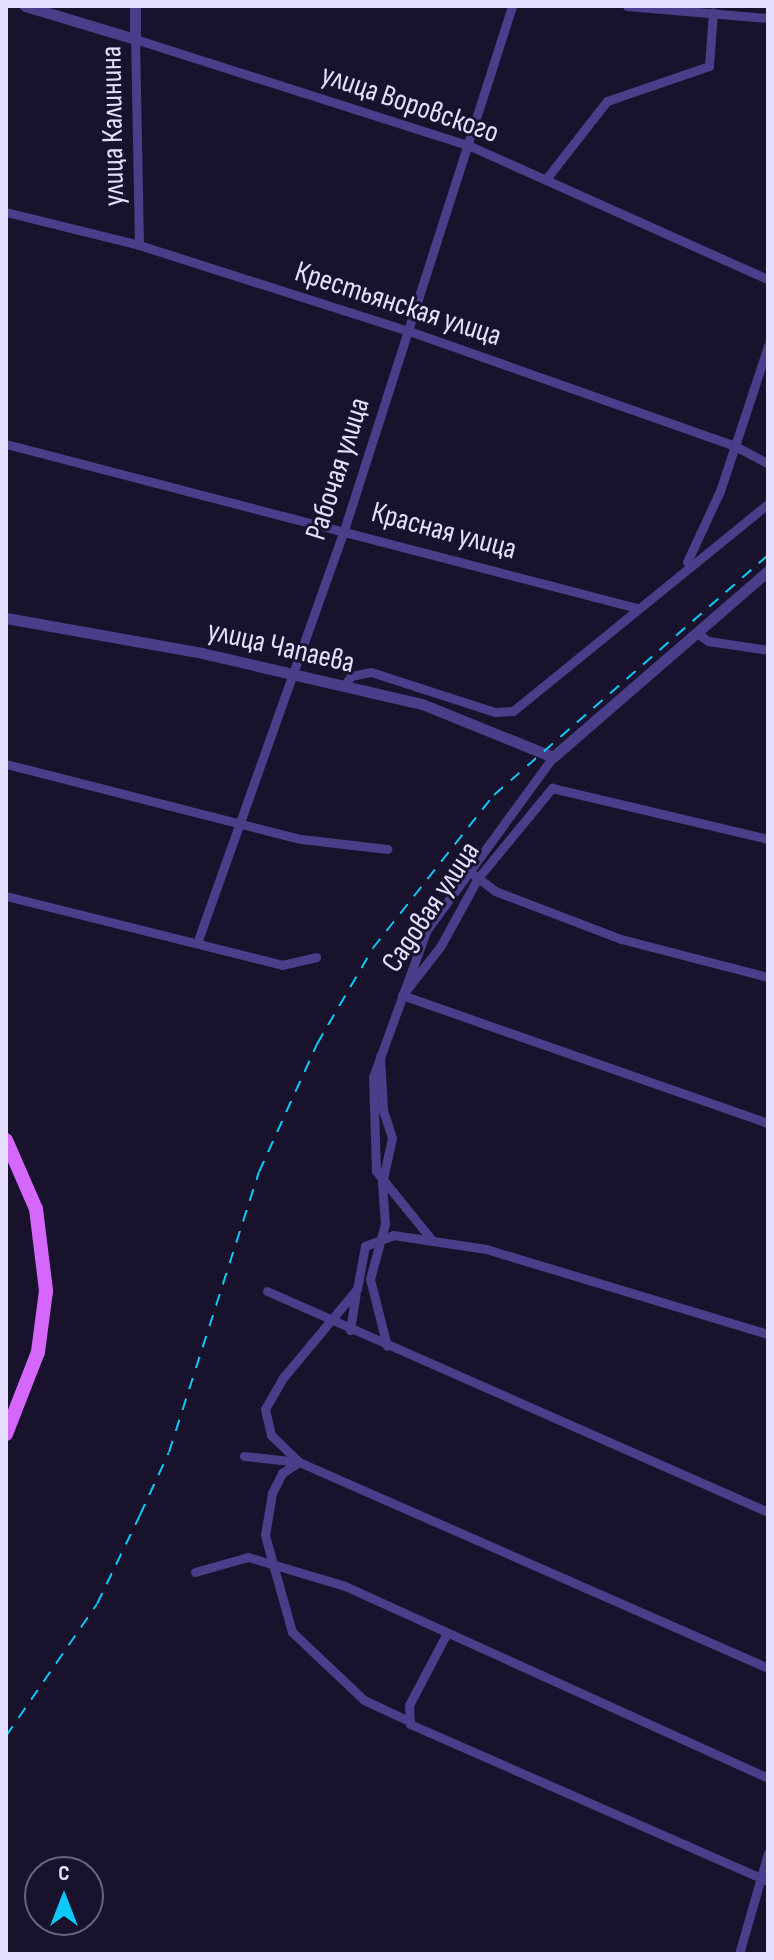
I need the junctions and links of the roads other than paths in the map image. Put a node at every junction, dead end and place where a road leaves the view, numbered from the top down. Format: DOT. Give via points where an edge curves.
graph roads {
  1 [pos="25,6"];
  2 [pos="135,6"];
  3 [pos="512,6"];
  4 [pos="627,6"];
  5 [pos="713,12"];
  6 [pos="768,18"];
  7 [pos="135,39"];
  8 [pos="470,146"];
  9 [pos="546,179"];
  10 [pos="6,212"];
  11 [pos="139,245"];
  12 [pos="768,279"];
  13 [pos="409,331"];
  14 [pos="768,346"];
  15 [pos="6,444"];
  16 [pos="733,445"];
  17 [pos="768,464"];
  18 [pos="768,504"];
  19 [pos="344,530"];
  20 [pos="686,565"];
  21 [pos="768,571"];
  22 [pos="637,608"];
  23 [pos="6,618"];
  24 [pos="697,633"];
  25 [pos="768,650"];
  26 [pos="292,674"];
  27 [pos="344,686"];
  28 [pos="553,757"];
  29 [pos="6,764"];
  30 [pos="236,822"];
  31 [pos="768,839"];
  32 [pos="387,849"];
  33 [pos="468,870"];
  34 [pos="478,878"];
  35 [pos="6,896"];
  36 [pos="197,943"];
  37 [pos="316,957"];
  38 [pos="768,977"];
  39 [pos="402,995"];
  40 [pos="380,1053"];
  41 [pos="768,1123"];
  42 [pos="6,1140"];
  43 [pos="382,1183"];
  44 [pos="382,1236"];
  45 [pos="432,1240"];
  46 [pos="357,1289"];
  47 [pos="267,1291"];
  48 [pos="334,1323"];
  49 [pos="350,1330"];
  50 [pos="768,1334"];
  51 [pos="387,1346"];
  52 [pos="6,1434"];
  53 [pos="244,1456"];
  54 [pos="299,1462"];
  55 [pos="768,1512"];
  56 [pos="265,1560"];
  57 [pos="195,1572"];
  58 [pos="447,1633"];
  59 [pos="768,1668"];
  60 [pos="409,1721"];
  61 [pos="768,1778"];
  62 [pos="768,1853"];
  63 [pos="764,1880"];
  64 [pos="739,1954"];
  1 -- 7 [label="street, улица Воровского"];
  2 -- 7 [label="street, улица Калинина"];
  3 -- 8 [label="street, Рабочая улица"];
  4 -- 5 [label="street"];
  5 -- 6 [label="street"];
  5 -- 9 [label="street" via="709,66 607,101"];
  7 -- 8 [label="street, улица Воровского"];
  7 -- 11 [label="street, улица Калинина"];
  8 -- 9 [label="street, улица Воровского"];
  8 -- 13 [label="street, Рабочая улица"];
  9 -- 12 [label="street, улица Воровского"];
  10 -- 11 [label="street, Крестьянская улица"];
  11 -- 13 [label="street, Крестьянская улица"];
  13 -- 16 [label="street, Крестьянская улица"];
  13 -- 19 [label="street, Рабочая улица"];
  14 -- 16 [label="street"];
  15 -- 19 [label="street, Красная улица"];
  16 -- 17 [label="street, Крестьянская улица"];
  16 -- 20 [label="street"];
  18 -- 20 [label="street"];
  19 -- 22 [label="street, Красная улица"];
  19 -- 26 [label="street, Рабочая улица"];
  20 -- 22 [label="street"];
  21 -- 24 [label="street, Садовая улица"];
  22 -- 27 [label="street" via="513,711 495,712 371,672 351,676"];
  23 -- 26 [label="street, улица Чапаева"];
  24 -- 25 [label="street" via="708,641"];
  24 -- 28 [label="street, Садовая улица"];
  26 -- 27 [label="street, улица Чапаева"];
  26 -- 30 [label="street, Рабочая улица"];
  27 -- 28 [label="street, улица Чапаева" via="466,719"];
  28 -- 33 [label="street, Садовая улица"];
  29 -- 30 [label="street"];
  30 -- 32 [label="street" via="301,839"];
  30 -- 36 [label="street, Рабочая улица"];
  31 -- 34 [label="street, Садовая улица" via="552,788"];
  33 -- 34 [label="street"];
  33 -- 39 [label="street, Садовая улица" via="426,931"];
  34 -- 38 [label="street" via="495,891 621,939"];
  34 -- 39 [label="street, Садовая улица" via="440,947"];
  35 -- 36 [label="street"];
  36 -- 37 [label="street" via="282,965"];
  39 -- 40 [label="street"];
  39 -- 41 [label="street"];
  40 -- 43 [label="street" via="372,1099"];
  40 -- 43 [label="street" via="383,1110 392,1138"];
  42 -- 52 [label="main road" via="36,1209 46,1291 38,1352"];
  43 -- 44 [label="street"];
  43 -- 45 [label="street"];
  44 -- 45 [label="street"];
  44 -- 46 [label="street" via="365,1246"];
  44 -- 51 [label="street" via="370,1279"];
  45 -- 50 [label="street" via="486,1249"];
  46 -- 48 [label="street"];
  46 -- 49 [label="street"];
  47 -- 48 [label="street"];
  48 -- 49 [label="street"];
  48 -- 54 [label="street" via="282,1379 265,1409 271,1435"];
  49 -- 51 [label="street"];
  51 -- 55 [label="street"];
  53 -- 54 [label="street"];
  54 -- 56 [label="street" via="282,1473 272,1493"];
  54 -- 59 [label="street"];
  56 -- 57 [label="street" via="236,1558"];
  56 -- 58 [label="street" via="345,1586"];
  56 -- 60 [label="street" via="288,1623 301,1642 381,1713"];
  58 -- 60 [label="street" via="409,1705"];
  58 -- 61 [label="street"];
  60 -- 63 [label="street"];
  62 -- 63 [label="street"];
  63 -- 64 [label="street"];
}
